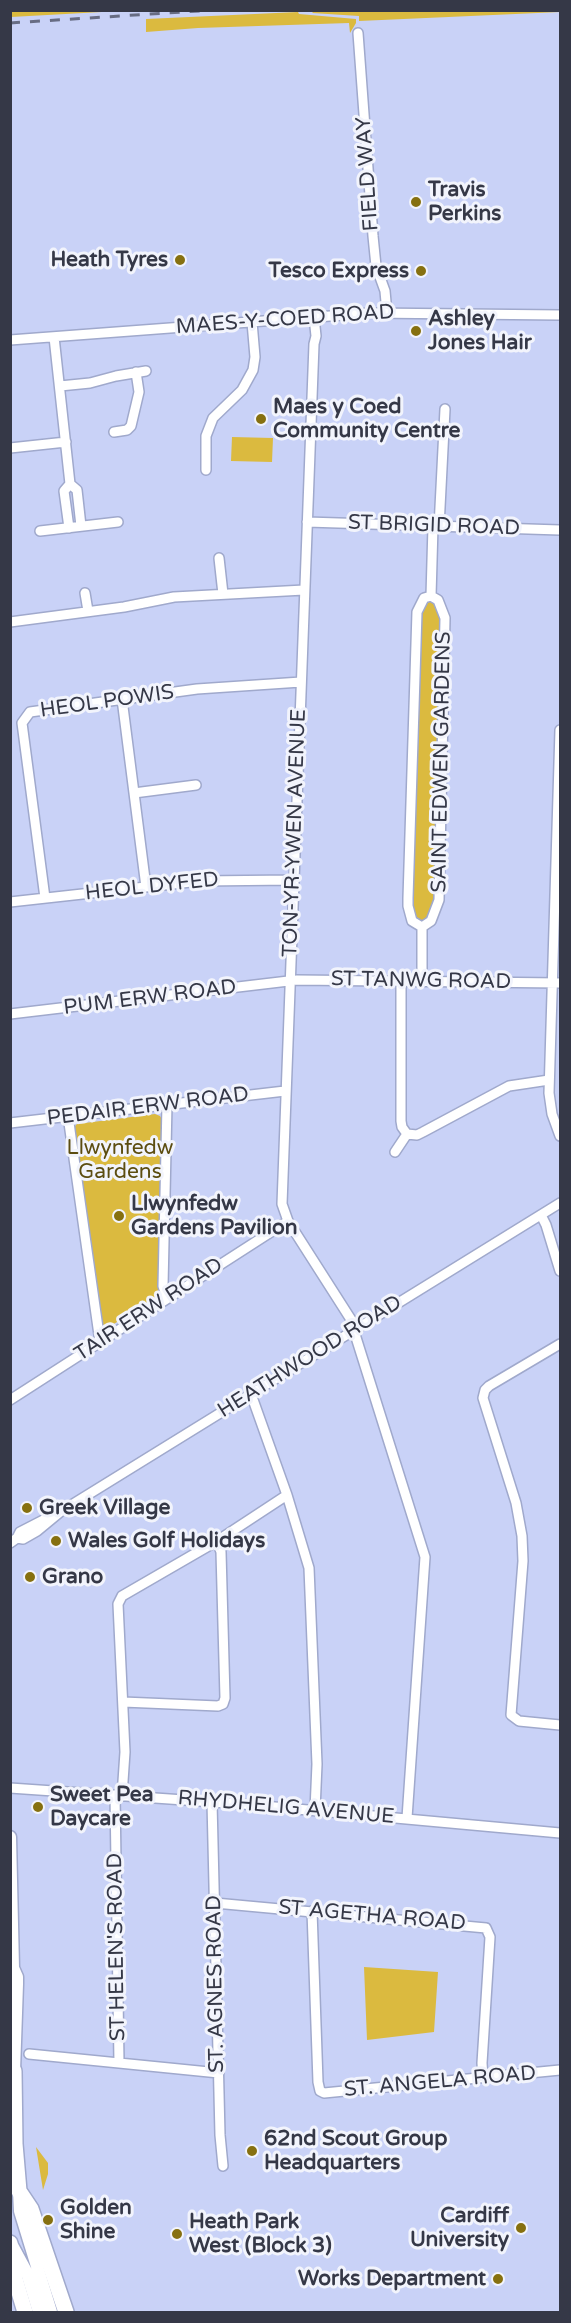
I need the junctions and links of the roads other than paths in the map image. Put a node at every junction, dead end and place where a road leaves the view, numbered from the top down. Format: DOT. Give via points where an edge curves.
graph roads {
  1 [pos="358,33"];
  2 [pos="387,313"];
  3 [pos="561,315"];
  4 [pos="314,317"];
  5 [pos="252,322"];
  6 [pos="54,337"];
  7 [pos="10,340"];
  8 [pos="60,386"];
  9 [pos="445,410"];
  10 [pos="114,432"];
  11 [pos="66,442"];
  12 [pos="10,448"];
  13 [pos="206,470"];
  14 [pos="70,484"];
  15 [pos="118,522"];
  16 [pos="307,522"];
  17 [pos="81,526"];
  18 [pos="436,527"];
  19 [pos="69,528"];
  20 [pos="561,530"];
  21 [pos="40,531"];
  22 [pos="219,558"];
  23 [pos="304,590"];
  24 [pos="85,593"];
  25 [pos="223,594"];
  26 [pos="430,596"];
  27 [pos="87,611"];
  28 [pos="10,622"];
  29 [pos="301,682"];
  30 [pos="122,699"];
  31 [pos="561,730"];
  32 [pos="560,737"];
  33 [pos="196,786"];
  34 [pos="134,793"];
  35 [pos="558,860"];
  36 [pos="293,879"];
  37 [pos="146,887"];
  38 [pos="45,898"];
  39 [pos="10,902"];
  40 [pos="422,927"];
  41 [pos="290,981"];
  42 [pos="401,982"];
  43 [pos="422,982"];
  44 [pos="556,983"];
  45 [pos="10,1014"];
  46 [pos="549,1080"];
  47 [pos="285,1091"];
  48 [pos="167,1104"];
  49 [pos="68,1116"];
  50 [pos="10,1123"];
  51 [pos="407,1134"];
  52 [pos="561,1136"];
  53 [pos="395,1152"];
  54 [pos="561,1203"];
  55 [pos="541,1215"];
  56 [pos="288,1221"];
  57 [pos="561,1270"];
  58 [pos="167,1298"];
  59 [pos="355,1330"];
  60 [pos="100,1342"];
  61 [pos="561,1344"];
  62 [pos="251,1394"];
  63 [pos="10,1400"];
  64 [pos="287,1495"];
  65 [pos="14,1541"];
  66 [pos="217,1541"];
  67 [pos="123,1702"];
  68 [pos="561,1725"];
  69 [pos="10,1788"];
  70 [pos="119,1795"];
  71 [pos="212,1802"];
  72 [pos="315,1810"];
  73 [pos="406,1818"];
  74 [pos="561,1833"];
  75 [pos="10,1837"];
  76 [pos="215,1903"];
  77 [pos="312,1911"];
  78 [pos="12,1971"];
  79 [pos="29,2054"];
  80 [pos="119,2063"];
  81 [pos="12,2068"];
  82 [pos="561,2070"];
  83 [pos="219,2073"];
  84 [pos="483,2078"];
  85 [pos="223,2166"];
  86 [pos="19,2191"];
  87 [pos="11,2244"];
  88 [pos="36,2283"];
  89 [pos="20,2308"];
  90 [pos="39,2313"];
  91 [pos="51,2313"];
  92 [pos="66,2313"];
  1 -- 2 [label="street, FIELD WAY" via="376,266 385,291"];
  2 -- 3 [label="street, MAES-Y-COED ROAD"];
  2 -- 4 [label="street, MAES-Y-COED ROAD"];
  4 -- 5 [label="street, MAES-Y-COED ROAD"];
  4 -- 16 [label="street, TON-YR-YWEN AVENUE"];
  5 -- 6 [label="street, MAES-Y-COED ROAD"];
  5 -- 13 [label="street" via="253,370 246,385 213,418 206,436"];
  6 -- 7 [label="street, MAES-Y-COED ROAD"];
  6 -- 8 [label="street"];
  8 -- 10 [label="street" via="141,372 131,426"];
  8 -- 11 [label="street"];
  9 -- 18 [label="street, SAINT EDWEN GARDENS"];
  11 -- 12 [label="street"];
  11 -- 14 [label="street"];
  14 -- 17 [label="street" via="77,490"];
  14 -- 19 [label="street" via="64,491"];
  15 -- 17 [label="street"];
  16 -- 18 [label="street, ST BRIGID ROAD"];
  16 -- 23 [label="street, TON-YR-YWEN AVENUE"];
  17 -- 19 [label="street"];
  18 -- 20 [label="street, ST BRIGID ROAD"];
  18 -- 26 [label="street, SAINT EDWEN GARDENS"];
  19 -- 21 [label="street"];
  22 -- 25 [label="street"];
  23 -- 25 [label="street"];
  23 -- 29 [label="street, TON-YR-YWEN AVENUE"];
  24 -- 27 [label="street"];
  25 -- 27 [label="street" via="174,597"];
  26 -- 40 [label="street, SAINT EDWEN GARDENS" via="424,598 417,612 408,898 412,921"];
  26 -- 40 [label="street, SAINT EDWEN GARDENS" via="438,600 445,618 439,878 438,907"];
  27 -- 28 [label="street"];
  29 -- 30 [label="street, HEOL POWIS" via="216,687"];
  29 -- 36 [label="street, TON-YR-YWEN AVENUE"];
  30 -- 34 [label="street"];
  30 -- 38 [label="street, HEOL POWIS" via="30,712 22,723"];
  31 -- 32 [label="street"];
  32 -- 35 [label="street"];
  33 -- 34 [label="street"];
  34 -- 37 [label="street"];
  35 -- 44 [label="street"];
  36 -- 37 [label="street, HEOL DYFED" via="229,879"];
  36 -- 41 [label="street, TON-YR-YWEN AVENUE"];
  37 -- 38 [label="street, HEOL DYFED"];
  38 -- 39 [label="street, HEOL DYFED"];
  40 -- 43 [label="street"];
  41 -- 42 [label="street, ST TANWG ROAD"];
  41 -- 45 [label="street, PUM ERW ROAD"];
  41 -- 47 [label="street, TON-YR-YWEN AVENUE"];
  42 -- 43 [label="street, ST TANWG ROAD"];
  42 -- 51 [label="street" via="401,1121"];
  43 -- 44 [label="street, ST TANWG ROAD"];
  44 -- 46 [label="street"];
  46 -- 51 [label="street" via="508,1086 417,1135"];
  46 -- 52 [label="street" via="550,1103"];
  47 -- 48 [label="street, PEDAIR ERW ROAD"];
  47 -- 56 [label="street, TON-YR-YWEN AVENUE" via="282,1204"];
  48 -- 49 [label="street, PEDAIR ERW ROAD"];
  48 -- 58 [label="street"];
  49 -- 50 [label="street, PEDAIR ERW ROAD"];
  49 -- 60 [label="street"];
  51 -- 53 [label="street"];
  54 -- 55 [label="street, HEATHWOOD ROAD"];
  55 -- 57 [label="street"];
  55 -- 59 [label="street, HEATHWOOD ROAD"];
  56 -- 58 [label="street, TAIR ERW ROAD"];
  56 -- 59 [label="street, TON-YR-YWEN AVENUE"];
  58 -- 60 [label="street, TAIR ERW ROAD"];
  59 -- 62 [label="street, HEATHWOOD ROAD"];
  59 -- 73 [label="street, TON-YR-YWEN AVENUE" via="425,1557"];
  60 -- 63 [label="street, TAIR ERW ROAD"];
  61 -- 68 [label="street" via="489,1386 483,1398 516,1503 522,1536 510,1711 519,1721"];
  62 -- 64 [label="street"];
  62 -- 65 [label="street, HEATHWOOD ROAD" via="60,1512 20,1532"];
  64 -- 66 [label="street"];
  64 -- 72 [label="street" via="309,1568 317,1764"];
  66 -- 67 [label="street, ST HELEN'S ROAD" via="122,1596 118,1604"];
  66 -- 67 [label="street" via="221,1552 223,1704"];
  67 -- 70 [label="street, ST HELEN'S ROAD" via="125,1752"];
  69 -- 70 [label="street, RHYDHELIG AVENUE"];
  70 -- 71 [label="street, RHYDHELIG AVENUE"];
  70 -- 80 [label="street, ST HELEN'S ROAD"];
  71 -- 72 [label="street, RHYDHELIG AVENUE"];
  71 -- 76 [label="street, ST. AGNES ROAD"];
  72 -- 73 [label="street, RHYDHELIG AVENUE"];
  73 -- 74 [label="street, RHYDHELIG AVENUE"];
  75 -- 78 [label="main road"];
  76 -- 77 [label="street, ST AGETHA ROAD"];
  76 -- 83 [label="street, ST. AGNES ROAD"];
  77 -- 84 [label="street, ST AGETHA ROAD" via="486,1928 490,1937"];
  77 -- 84 [label="street, ST. ANGELA ROAD" via="320,2091"];
  78 -- 81 [label="main road" via="17,1977"];
  79 -- 80 [label="street"];
  80 -- 83 [label="street"];
  81 -- 86 [label="highway"];
  82 -- 84 [label="street, ST. ANGELA ROAD"];
  83 -- 85 [label="street, ST. AGNES ROAD"];
  86 -- 88 [label="main road"];
  86 -- 92 [label="highway" via="31,2209"];
  87 -- 88 [label="main road"];
  87 -- 89 [label="highway"];
  88 -- 90 [label="main road"];
  88 -- 91 [label="main road"];
}
